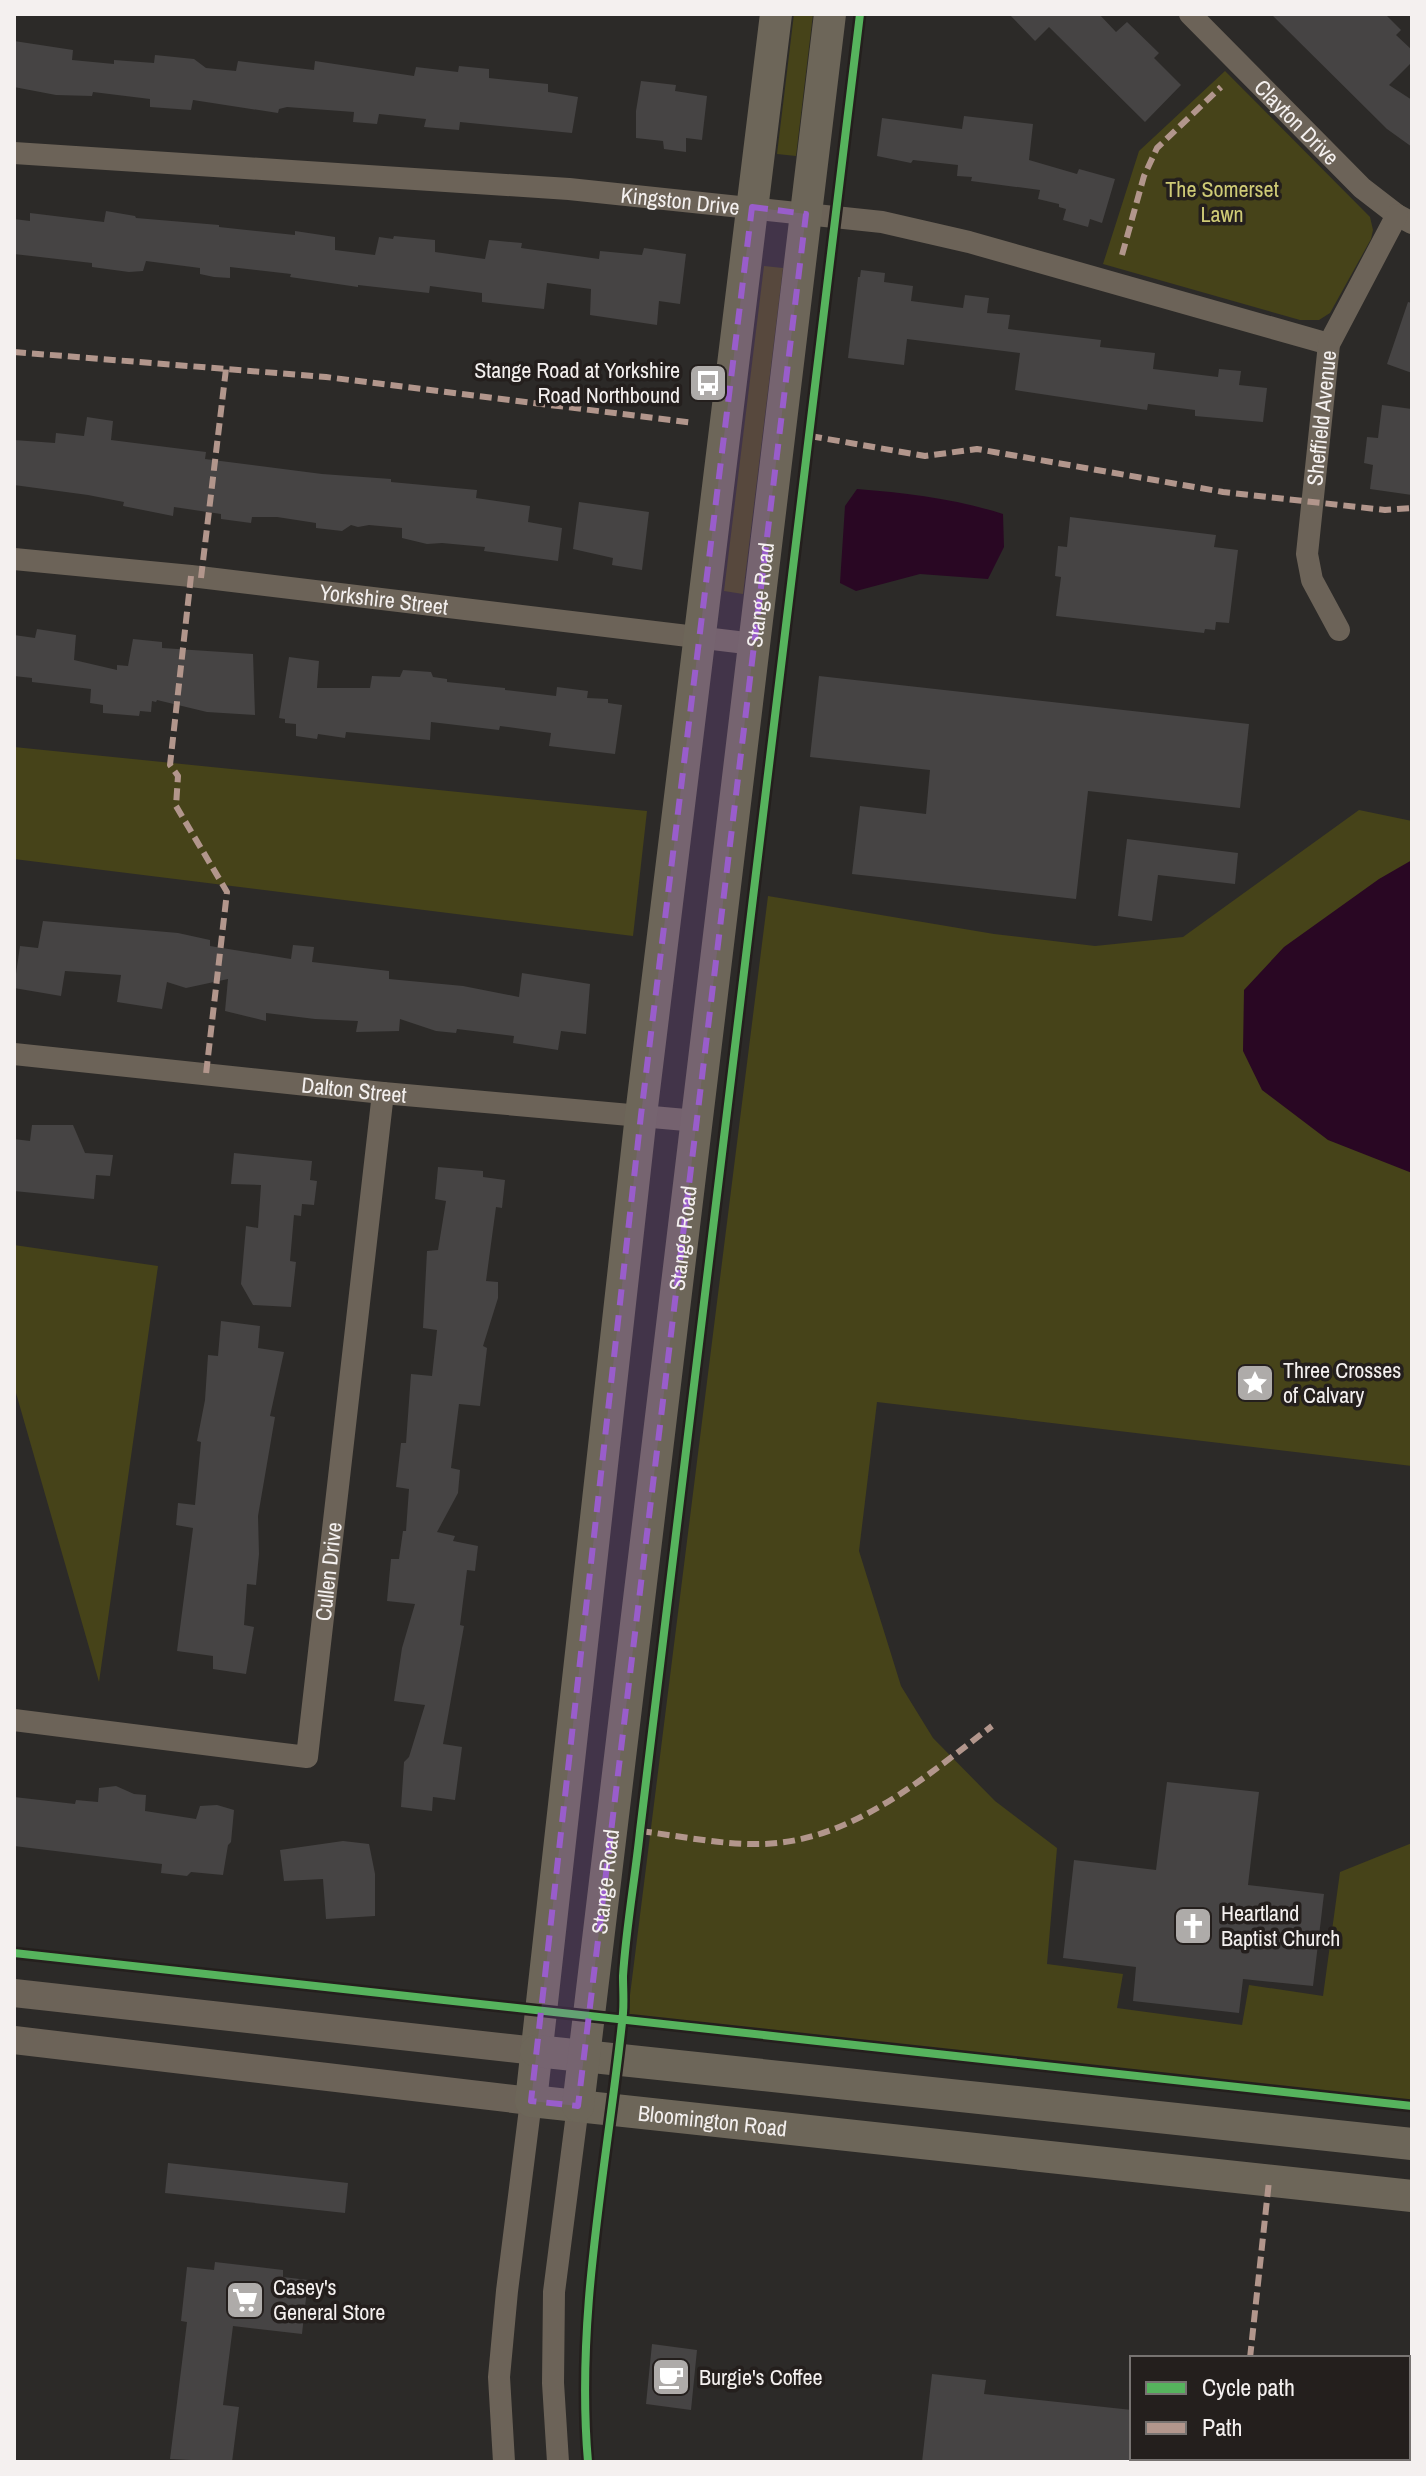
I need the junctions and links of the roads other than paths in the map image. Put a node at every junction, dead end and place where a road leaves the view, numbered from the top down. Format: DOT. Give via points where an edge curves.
graph roads {
  1 [pos="776,14"];
  2 [pos="830,14"];
  3 [pos="1190,14"];
  4 [pos="14,153"];
  5 [pos="752,207"];
  6 [pos="806,214"];
  7 [pos="1404,219"];
  8 [pos="1329,344"];
  9 [pos="14,559"];
  10 [pos="1339,630"];
  11 [pos="701,637"];
  12 [pos="754,644"];
  13 [pos="14,1054"];
  14 [pos="383,1093"];
  15 [pos="641,1115"];
  16 [pos="697,1121"];
  17 [pos="14,1720"];
  18 [pos="14,1993"];
  19 [pos="14,2040"];
  20 [pos="536,2051"];
  21 [pos="583,2057"];
  22 [pos="531,2101"];
  23 [pos="578,2106"];
  24 [pos="1412,2144"];
  25 [pos="1412,2196"];
  26 [pos="504,2462"];
  27 [pos="558,2462"];
  1 -- 5 [label="main road"];
  2 -- 6 [label="main road, Stange Road"];
  3 -- 7 [label="street, Clayton Drive" via="1362,188"];
  4 -- 5 [label="street, Kingston Drive" via="569,189"];
  5 -- 6 [label="street, Kingston Drive"];
  5 -- 11 [label="main road"];
  6 -- 8 [label="street, Kingston Drive" via="925,230"];
  6 -- 12 [label="main road, Stange Road"];
  7 -- 8 [label="street, Sheffield Avenue"];
  8 -- 10 [label="street, Sheffield Avenue" via="1307,554 1312,580"];
  9 -- 11 [label="street, Yorkshire Street"];
  11 -- 12 [label="street, Yorkshire Street"];
  11 -- 15 [label="main road"];
  12 -- 16 [label="main road, Stange Road"];
  13 -- 14 [label="street, Dalton Street"];
  14 -- 15 [label="street, Dalton Street"];
  14 -- 17 [label="street, Cullen Drive" via="307,1757"];
  15 -- 16 [label="street, Dalton Street"];
  15 -- 20 [label="main road"];
  16 -- 21 [label="main road, Stange Road"];
  18 -- 20 [label="street"];
  19 -- 22 [label="street, Bloomington Road"];
  20 -- 21 [label="main road"];
  20 -- 22 [label="main road"];
  21 -- 23 [label="main road, Stange Road"];
  21 -- 24 [label="main road"];
  22 -- 23 [label="main road, Bloomington Road"];
  22 -- 26 [label="street" via="499,2377"];
  23 -- 25 [label="main road, Bloomington Road"];
  23 -- 27 [label="street, Stange Road" via="554,2292"];
}
